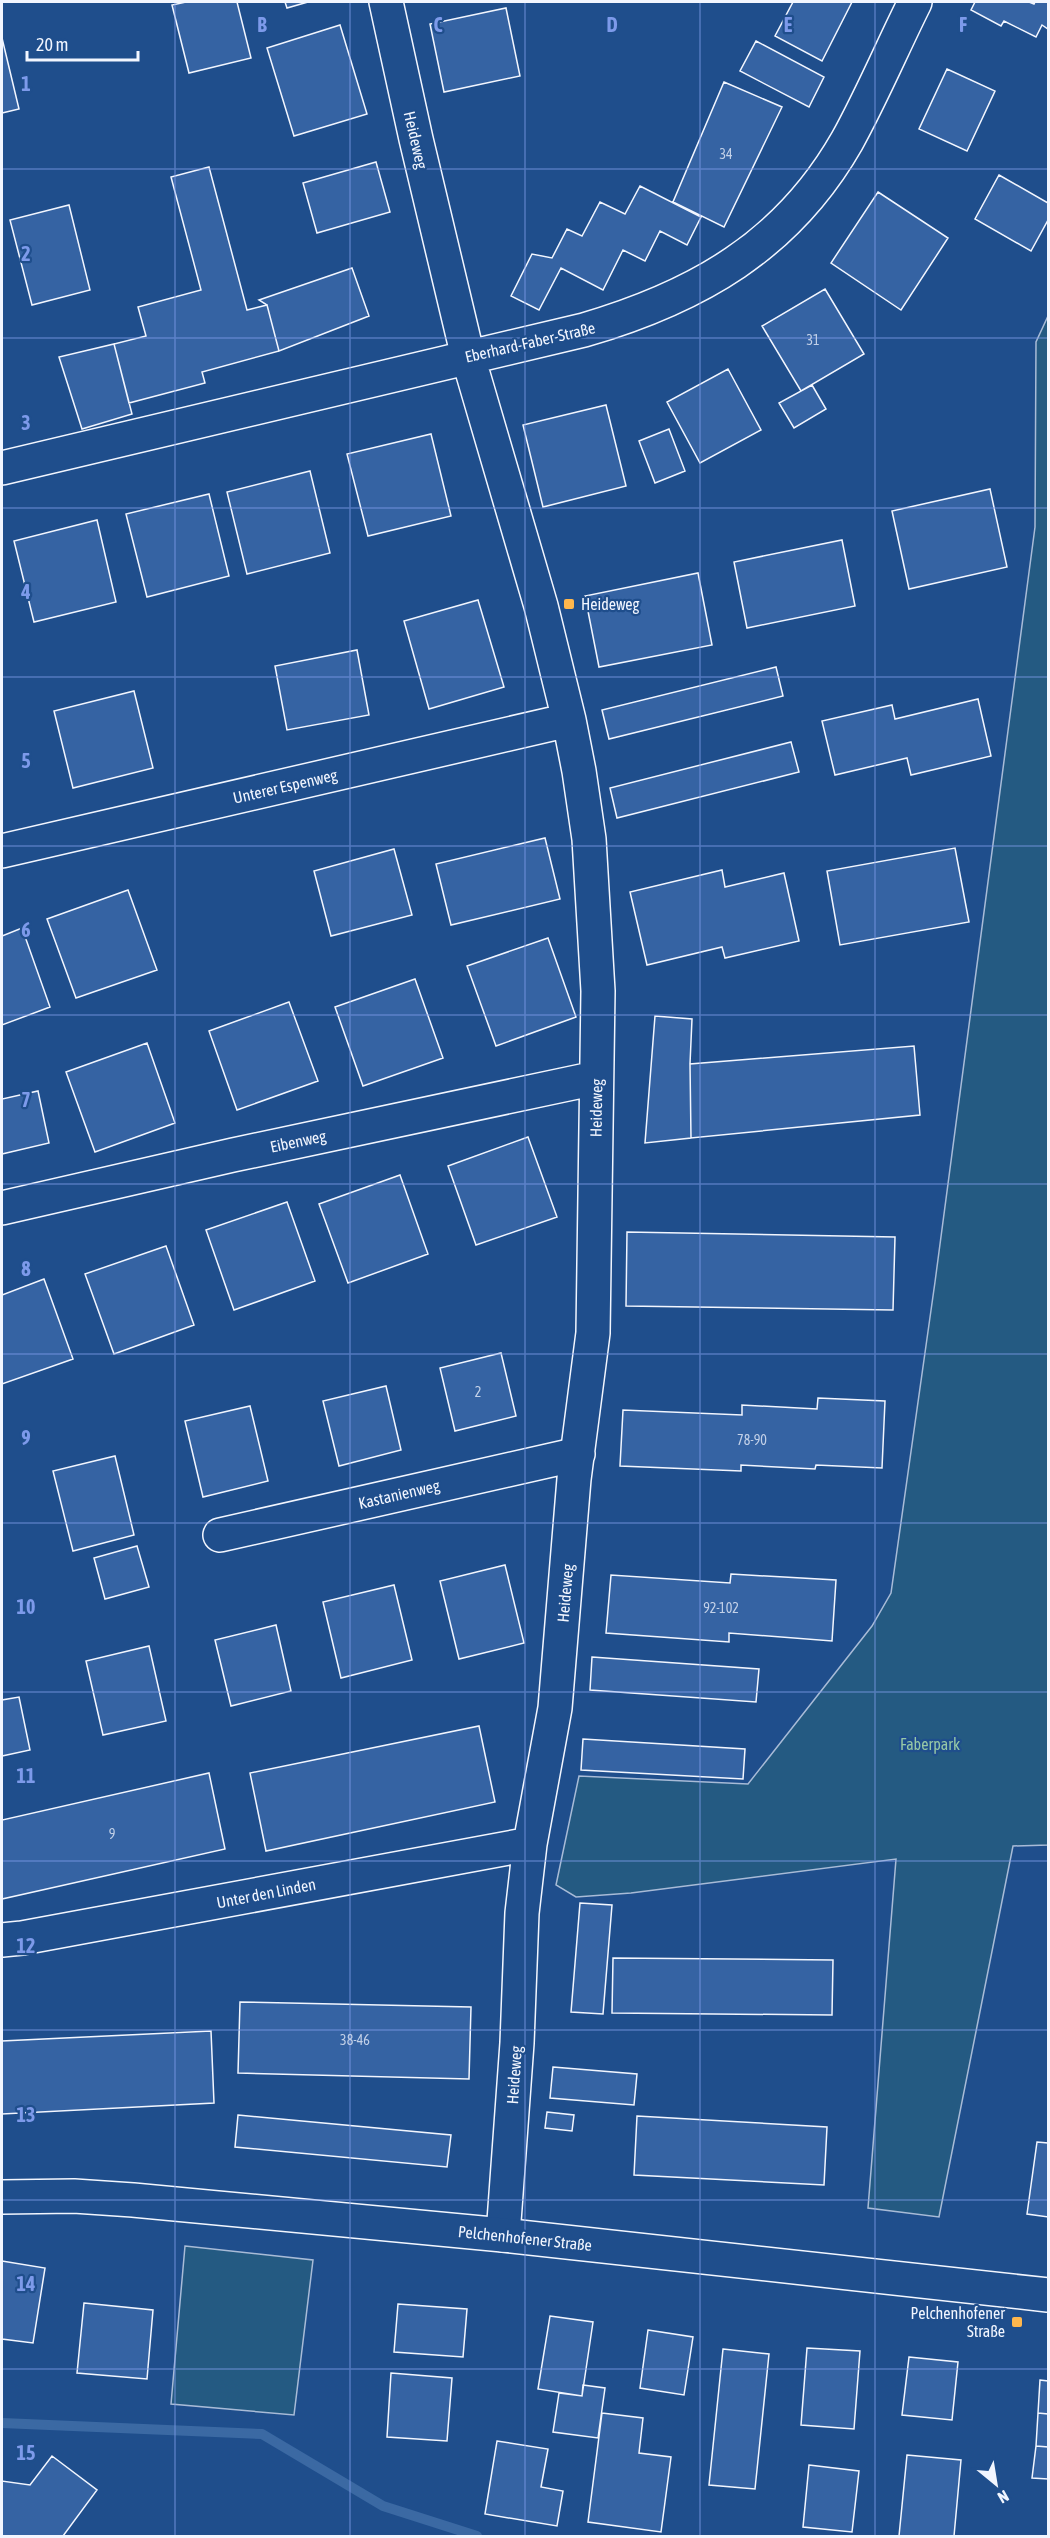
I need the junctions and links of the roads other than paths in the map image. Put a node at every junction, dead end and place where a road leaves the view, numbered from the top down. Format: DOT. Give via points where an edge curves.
graph roads {
  1 [pos="386,2"];
  2 [pos="915,2"];
  3 [pos="468,357"];
  4 [pos="4,458"];
  5 [pos="569,720"];
  6 [pos="2,851"];
  7 [pos="596,1078"];
  8 [pos="2,1208"];
  9 [pos="578,1454"];
  10 [pos="220,1535"];
  11 [pos="530,1844"];
  12 [pos="2,1940"];
  13 [pos="2,2197"];
  14 [pos="503,2235"];
  15 [pos="1048,2295"];
  1 -- 3 [label="street, Heideweg"];
  2 -- 3 [label="street, Eberhard-Faber-Straße" via="847,141 809,196 756,250 699,286 628,317"];
  3 -- 4 [label="street, Eberhard-Faber-Straße"];
  3 -- 5 [label="street, Heideweg" via="541,606"];
  5 -- 6 [label="street, Unterer Espenweg"];
  5 -- 7 [label="street, Heideweg" via="589,839 598,991"];
  7 -- 8 [label="street, Eibenweg"];
  7 -- 9 [label="street, Heideweg" via="593,1333"];
  9 -- 10 [label="street, Kastanienweg"];
  9 -- 11 [label="street, Heideweg" via="555,1708"];
  11 -- 12 [label="street, Unter den Linden"];
  11 -- 14 [label="street, Heideweg" via="522,1913"];
  13 -- 14 [label="street, Pelchenhofener Straße" via="133,2200"];
  14 -- 15 [label="street, Pelchenhofener Straße"];
}
